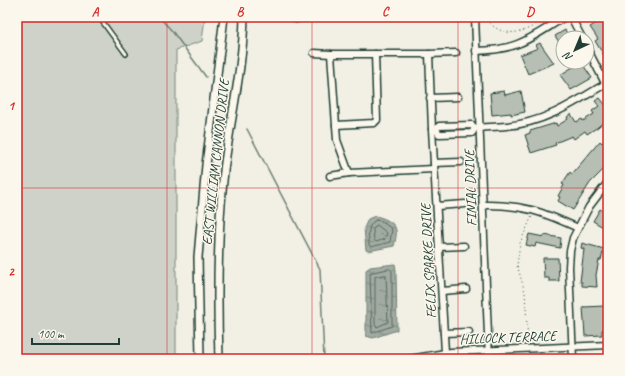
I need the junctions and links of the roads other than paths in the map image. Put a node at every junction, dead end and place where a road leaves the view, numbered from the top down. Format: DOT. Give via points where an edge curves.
graph roads {
  1 [pos="99,17"];
  2 [pos="224,17"];
  3 [pos="244,17"];
  4 [pos="475,17"];
  5 [pos="565,17"];
  6 [pos="571,17"];
  7 [pos="578,30"];
  8 [pos="476,51"];
  9 [pos="314,53"];
  10 [pos="456,53"];
  11 [pos="126,54"];
  12 [pos="331,54"];
  13 [pos="375,54"];
  14 [pos="429,54"];
  15 [pos="595,63"];
  16 [pos="607,86"];
  17 [pos="458,97"];
  18 [pos="430,98"];
  19 [pos="336,125"];
  20 [pos="478,128"];
  21 [pos="434,129"];
  22 [pos="461,162"];
  23 [pos="434,166"];
  24 [pos="349,173"];
  25 [pos="330,176"];
  26 [pos="608,182"];
  27 [pos="465,204"];
  28 [pos="483,205"];
  29 [pos="437,206"];
  30 [pos="578,228"];
  31 [pos="464,246"];
  32 [pos="439,247"];
  33 [pos="466,289"];
  34 [pos="442,291"];
  35 [pos="469,332"];
  36 [pos="444,333"];
  37 [pos="608,345"];
  38 [pos="573,347"];
  39 [pos="489,351"];
  40 [pos="445,352"];
  41 [pos="200,359"];
  42 [pos="219,359"];
  43 [pos="410,359"];
  44 [pos="489,359"];
  45 [pos="573,359"];
  1 -- 11 [label="lane"];
  2 -- 41 [label="street, EAST WILLIAM CANNON DRIVE" via="198,256"];
  3 -- 42 [label="street, EAST WILLIAM CANNON DRIVE" via="220,224 217,299"];
  4 -- 8 [label="street, FINIAL DRIVE"];
  5 -- 8 [label="street" via="522,44 500,50"];
  6 -- 7 [label="street"];
  8 -- 20 [label="street, FINIAL DRIVE"];
  9 -- 12 [label="street"];
  10 -- 14 [label="street"];
  12 -- 13 [label="street"];
  12 -- 19 [label="street"];
  13 -- 14 [label="street"];
  13 -- 19 [label="street" via="377,120 374,123"];
  14 -- 18 [label="street, FELIX SPARKE DRIVE"];
  15 -- 16 [label="street"];
  16 -- 20 [label="street" via="546,117 506,126"];
  17 -- 18 [label="street"];
  18 -- 21 [label="street, FELIX SPARKE DRIVE"];
  19 -- 24 [label="street" via="337,140"];
  20 -- 21 [label="street" via="472,133 439,134"];
  20 -- 28 [label="street, FINIAL DRIVE"];
  21 -- 23 [label="street, FELIX SPARKE DRIVE"];
  22 -- 23 [label="street"];
  23 -- 24 [label="street"];
  23 -- 29 [label="street, FELIX SPARKE DRIVE"];
  24 -- 25 [label="street"];
  26 -- 30 [label="street" via="589,207"];
  27 -- 29 [label="street"];
  28 -- 30 [label="street" via="514,205 536,210"];
  28 -- 39 [label="street, FINIAL DRIVE"];
  29 -- 32 [label="street, FELIX SPARKE DRIVE"];
  30 -- 38 [label="street" via="570,251 569,267"];
  31 -- 32 [label="street"];
  32 -- 34 [label="street, FELIX SPARKE DRIVE"];
  33 -- 34 [label="street"];
  34 -- 36 [label="street, FELIX SPARKE DRIVE"];
  35 -- 36 [label="street"];
  36 -- 40 [label="street, FELIX SPARKE DRIVE"];
  37 -- 38 [label="street, HILLOCK TERRACE"];
  38 -- 39 [label="street, HILLOCK TERRACE"];
  38 -- 45 [label="street"];
  39 -- 40 [label="street, HILLOCK TERRACE"];
  39 -- 44 [label="street, FINIAL DRIVE"];
  40 -- 43 [label="street, HILLOCK TERRACE"];
}
